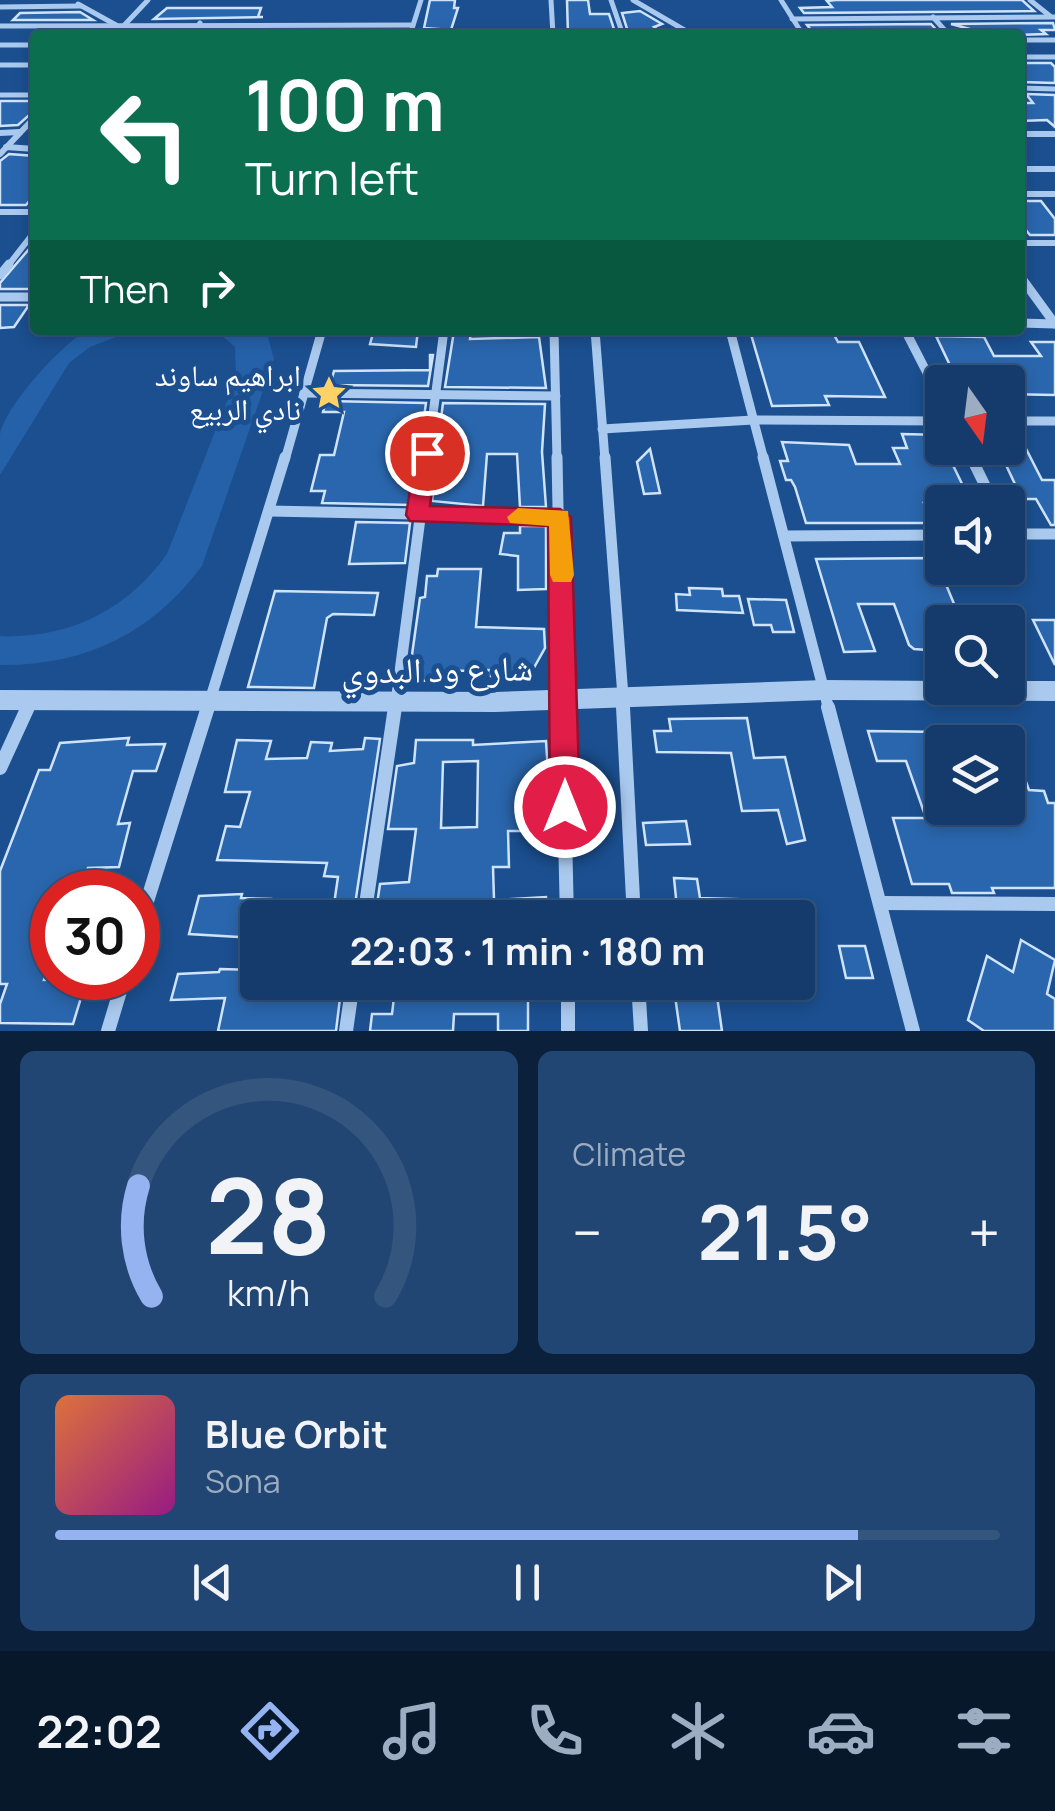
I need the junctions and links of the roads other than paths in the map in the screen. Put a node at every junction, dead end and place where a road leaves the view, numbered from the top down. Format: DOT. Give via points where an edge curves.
graph roads {
  1 [pos="72,0"];
  2 [pos="148,0"];
  3 [pos="421,0"];
  4 [pos="551,0"];
  5 [pos="613,0"];
  6 [pos="634,0"];
  7 [pos="782,0"];
  8 [pos="791,0"];
  9 [pos="1030,0"];
  10 [pos="0,2"];
  11 [pos="81,6"];
  12 [pos="933,17"];
  13 [pos="1053,17"];
  14 [pos="792,19"];
  15 [pos="200,22"];
  16 [pos="271,23"];
  17 [pos="126,24"];
  18 [pos="340,24"];
  19 [pos="413,25"];
  20 [pos="0,26"];
  21 [pos="116,26"];
  22 [pos="56,28"];
  23 [pos="54,30"];
  24 [pos="120,30"];
  25 [pos="194,30"];
  26 [pos="266,30"];
  27 [pos="337,30"];
  28 [pos="412,30"];
  29 [pos="553,30"];
  30 [pos="622,30"];
  31 [pos="685,30"];
  32 [pos="800,30"];
  33 [pos="945,30"];
  34 [pos="1025,40"];
  35 [pos="1055,40"];
  36 [pos="30,45"];
  37 [pos="0,46"];
  38 [pos="30,50"];
  39 [pos="1025,57"];
  40 [pos="1055,57"];
  41 [pos="0,65"];
  42 [pos="30,65"];
  43 [pos="12,66"];
  44 [pos="1025,88"];
  45 [pos="1055,89"];
  46 [pos="0,95"];
  47 [pos="30,95"];
  48 [pos="30,122"];
  49 [pos="21,132"];
  50 [pos="0,133"];
  51 [pos="1025,134"];
  52 [pos="1055,134"];
  53 [pos="6,147"];
  54 [pos="30,149"];
  55 [pos="0,154"];
  56 [pos="1025,168"];
  57 [pos="1055,169"];
  58 [pos="1025,194"];
  59 [pos="1055,194"];
  60 [pos="0,212"];
  61 [pos="30,212"];
  62 [pos="30,237"];
  63 [pos="1025,242"];
  64 [pos="1055,242"];
  65 [pos="0,275"];
  66 [pos="1025,283"];
  67 [pos="0,297"];
  68 [pos="30,298"];
  69 [pos="1025,323"];
  70 [pos="1055,324"];
  71 [pos="321,335"];
  72 [pos="443,335"];
  73 [pos="554,335"];
  74 [pos="595,335"];
  75 [pos="731,335"];
  76 [pos="908,335"];
  77 [pos="925,369"];
  78 [pos="436,392"];
  79 [pos="304,394"];
  80 [pos="556,396"];
  81 [pos="753,420"];
  82 [pos="925,421"];
  83 [pos="1025,421"];
  84 [pos="1055,421"];
  85 [pos="602,429"];
  86 [pos="270,511"];
  87 [pos="418,515"];
  88 [pos="560,517"];
  89 [pos="1025,533"];
  90 [pos="1055,534"];
  91 [pos="925,535"];
  92 [pos="784,536"];
  93 [pos="824,690"];
  94 [pos="1055,690"];
  95 [pos="0,700"];
  96 [pos="32,700"];
  97 [pos="623,700"];
  98 [pos="565,701"];
  99 [pos="396,703"];
  100 [pos="208,704"];
  101 [pos="0,768"];
  102 [pos="157,870"];
  103 [pos="367,900"];
  104 [pos="567,900"];
  105 [pos="633,900"];
  106 [pos="880,903"];
  107 [pos="1055,904"];
  108 [pos="117,1000"];
  109 [pos="351,1000"];
  110 [pos="568,1000"];
  111 [pos="639,1000"];
  112 [pos="108,1031"];
  113 [pos="346,1031"];
  114 [pos="568,1031"];
  115 [pos="641,1031"];
  116 [pos="913,1031"];
  1 -- 11 [label="street"];
  2 -- 17 [label="street"];
  3 -- 19 [label="street"];
  4 -- 29 [label="street"];
  5 -- 30 [label="street"];
  6 -- 31 [label="street"];
  7 -- 8 [label="street"];
  7 -- 14 [label="street"];
  9 -- 13 [label="street"];
  10 -- 11 [label="street"];
  11 -- 21 [label="street"];
  12 -- 13 [label="street"];
  12 -- 14 [label="street"];
  12 -- 33 [label="street"];
  14 -- 32 [label="street"];
  15 -- 16 [label="street"];
  15 -- 17 [label="street"];
  15 -- 25 [label="street"];
  16 -- 18 [label="street"];
  16 -- 26 [label="street"];
  17 -- 21 [label="street"];
  17 -- 24 [label="street"];
  18 -- 19 [label="street"];
  18 -- 27 [label="street"];
  19 -- 28 [label="street"];
  20 -- 22 [label="street"];
  21 -- 22 [label="street"];
  22 -- 23 [label="street"];
  34 -- 35 [label="street"];
  36 -- 37 [label="street"];
  38 -- 43 [label="street"];
  39 -- 40 [label="street"];
  41 -- 43 [label="street"];
  42 -- 43 [label="street"];
  44 -- 45 [label="street"];
  46 -- 47 [label="street"];
  48 -- 49 [label="street"];
  49 -- 50 [label="street"];
  49 -- 53 [label="street"];
  51 -- 52 [label="street"];
  53 -- 54 [label="street"];
  53 -- 55 [label="street"];
  56 -- 57 [label="street"];
  58 -- 59 [label="street"];
  60 -- 61 [label="street"];
  62 -- 65 [label="street"];
  63 -- 64 [label="street"];
  66 -- 70 [label="street"];
  67 -- 68 [label="street"];
  69 -- 70 [label="street"];
  71 -- 79 [label="street"];
  72 -- 78 [label="street"];
  73 -- 80 [label="street"];
  74 -- 85 [label="street"];
  75 -- 81 [label="street"];
  76 -- 77 [label="street"];
  78 -- 79 [label="street"];
  78 -- 80 [label="street"];
  78 -- 87 [label="street"];
  79 -- 86 [label="street"];
  80 -- 88 [label="street"];
  81 -- 82 [label="street"];
  81 -- 85 [label="street"];
  81 -- 92 [label="street"];
  83 -- 84 [label="street"];
  85 -- 97 [label="street"];
  86 -- 87 [label="street"];
  86 -- 100 [label="street"];
  87 -- 88 [label="street"];
  87 -- 99 [label="street"];
  88 -- 98 [label="street"];
  89 -- 90 [label="street"];
  91 -- 92 [label="street"];
  92 -- 93 [label="street"];
  93 -- 94 [label="street, شارع ود البدوي"];
  93 -- 97 [label="street, شارع ود البدوي"];
  93 -- 106 [label="street"];
  95 -- 96 [label="street, شارع ود البدوي"];
  96 -- 100 [label="street, شارع ود البدوي"];
  96 -- 101 [label="street"];
  97 -- 98 [label="street, شارع ود البدوي"];
  97 -- 105 [label="street"];
  98 -- 99 [label="street, شارع ود البدوي"];
  98 -- 104 [label="street"];
  99 -- 100 [label="street, شارع ود البدوي"];
  99 -- 103 [label="street"];
  100 -- 102 [label="street"];
  106 -- 107 [label="street"];
  106 -- 116 [label="street"];
  108 -- 112 [label="street"];
  109 -- 113 [label="street"];
  110 -- 114 [label="street"];
  111 -- 115 [label="street"];
}
